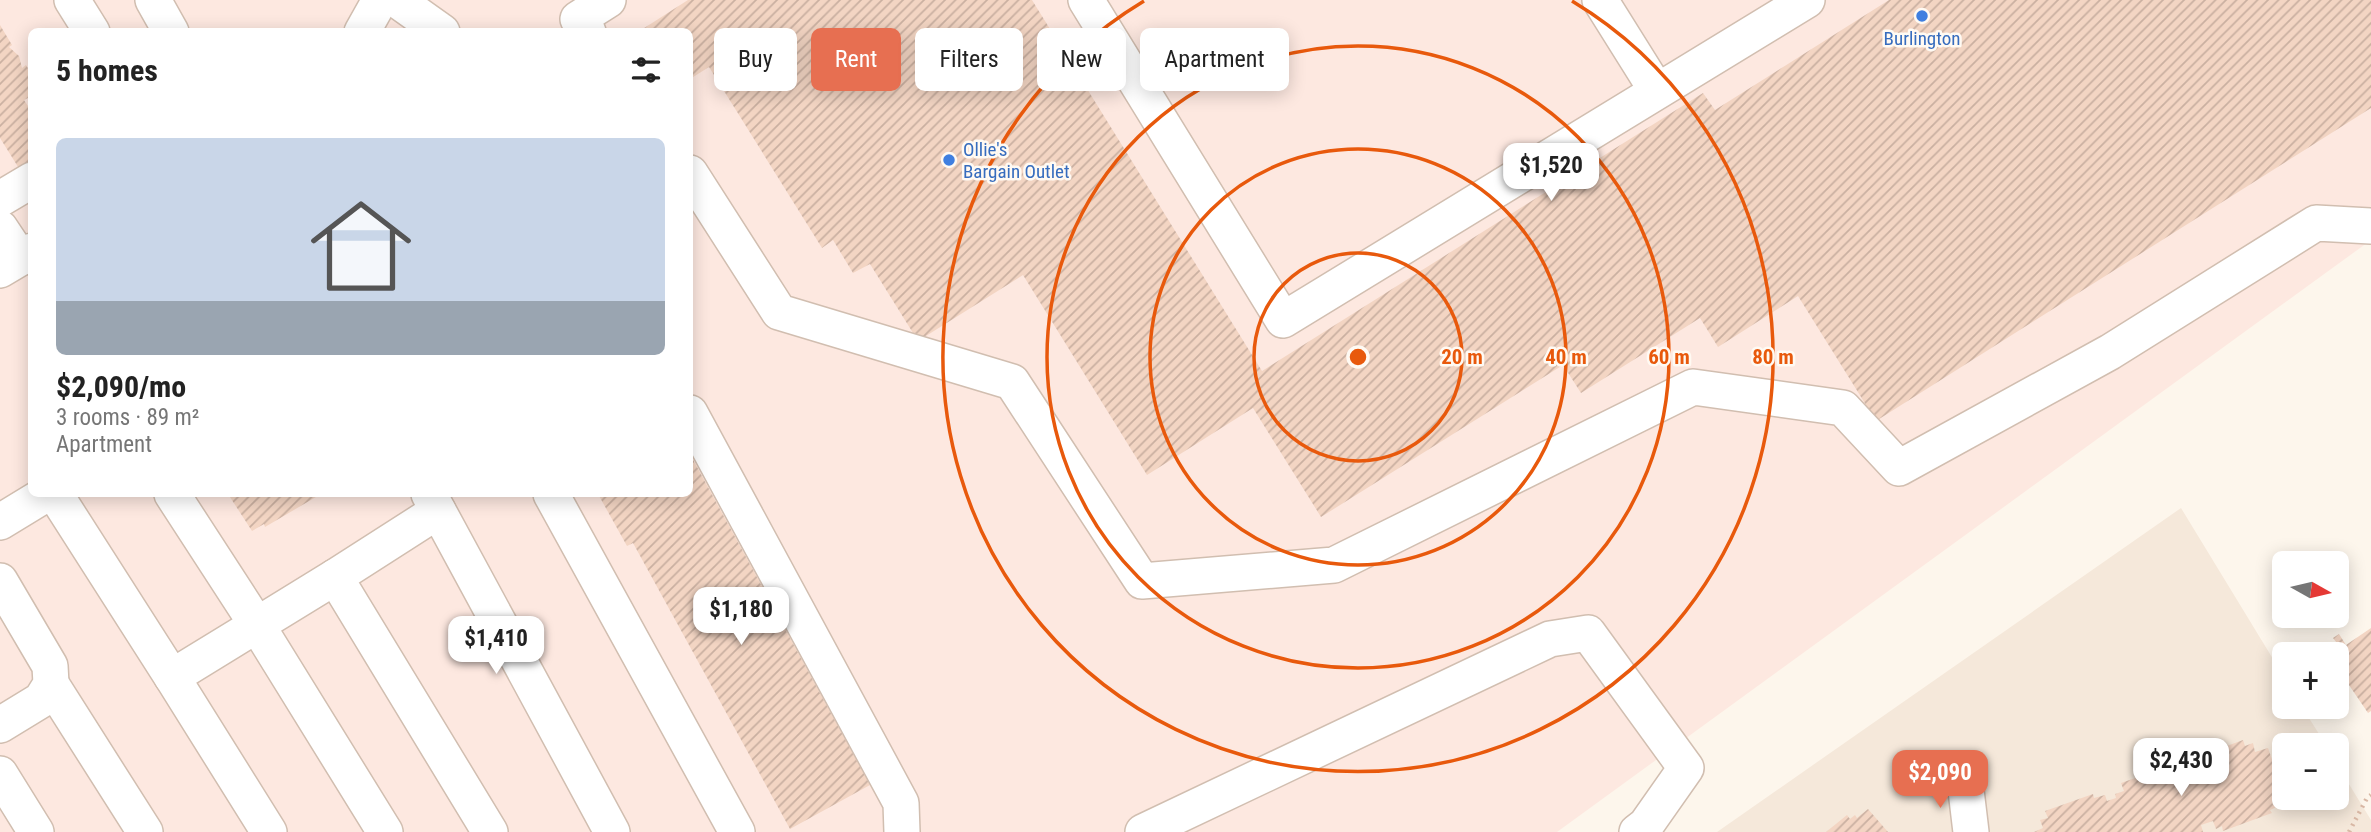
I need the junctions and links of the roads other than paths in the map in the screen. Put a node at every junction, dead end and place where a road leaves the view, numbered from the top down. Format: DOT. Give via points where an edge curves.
graph roads {
  1 [pos="72,0"];
  2 [pos="153,0"];
  3 [pos="608,0"];
  4 [pos="1086,0"];
  5 [pos="1600,0"];
  6 [pos="1807,0"];
  7 [pos="373,9"];
  8 [pos="90,28"];
  9 [pos="169,28"];
  10 [pos="430,28"];
  11 [pos="585,28"];
  12 [pos="1657,91"];
  13 [pos="693,178"];
  14 [pos="28,182"];
  15 [pos="0,199"];
  16 [pos="2371,226"];
  17 [pos="0,228"];
  18 [pos="17,260"];
  19 [pos="693,419"];
  20 [pos="41,497"];
  21 [pos="57,497"];
  22 [pos="174,497"];
  23 [pos="553,497"];
  24 [pos="433,502"];
  25 [pos="0,522"];
  26 [pos="335,577"];
  27 [pos="0,581"];
  28 [pos="257,625"];
  29 [pos="172,677"];
  30 [pos="51,684"];
  31 [pos="0,725"];
  32 [pos="0,774"];
  33 [pos="1965,782"];
  34 [pos="36,832"];
  35 [pos="145,832"];
  36 [pos="269,832"];
  37 [pos="385,832"];
  38 [pos="490,832"];
  39 [pos="612,832"];
  40 [pos="737,832"];
  41 [pos="902,832"];
  42 [pos="1143,832"];
  43 [pos="1637,832"];
  44 [pos="1970,832"];
  1 -- 8 [label="street"];
  2 -- 9 [label="street"];
  3 -- 11 [label="street" via="578,19"];
  4 -- 12 [label="street" via="1283,320"];
  5 -- 12 [label="street"];
  6 -- 12 [label="street"];
  7 -- 10 [label="street"];
  13 -- 16 [label="street" via="779,312 1012,382 1142,580 1334,565 1693,387 1843,408 1899,468 2110,352 2316,223"];
  14 -- 15 [label="street"];
  17 -- 18 [label="street"];
  19 -- 41 [label="street" via="901,803"];
  20 -- 25 [label="street"];
  21 -- 29 [label="street"];
  22 -- 28 [label="street"];
  23 -- 40 [label="street"];
  24 -- 26 [label="street"];
  24 -- 39 [label="street"];
  26 -- 28 [label="street"];
  26 -- 38 [label="street"];
  27 -- 30 [label="street" via="50,666"];
  28 -- 29 [label="street"];
  28 -- 37 [label="street"];
  29 -- 36 [label="street"];
  30 -- 31 [label="street" via="41,700"];
  30 -- 35 [label="street"];
  32 -- 34 [label="street"];
  33 -- 44 [label="street"];
  42 -- 43 [label="street" via="1550,639 1588,633 1686,768"];
}
